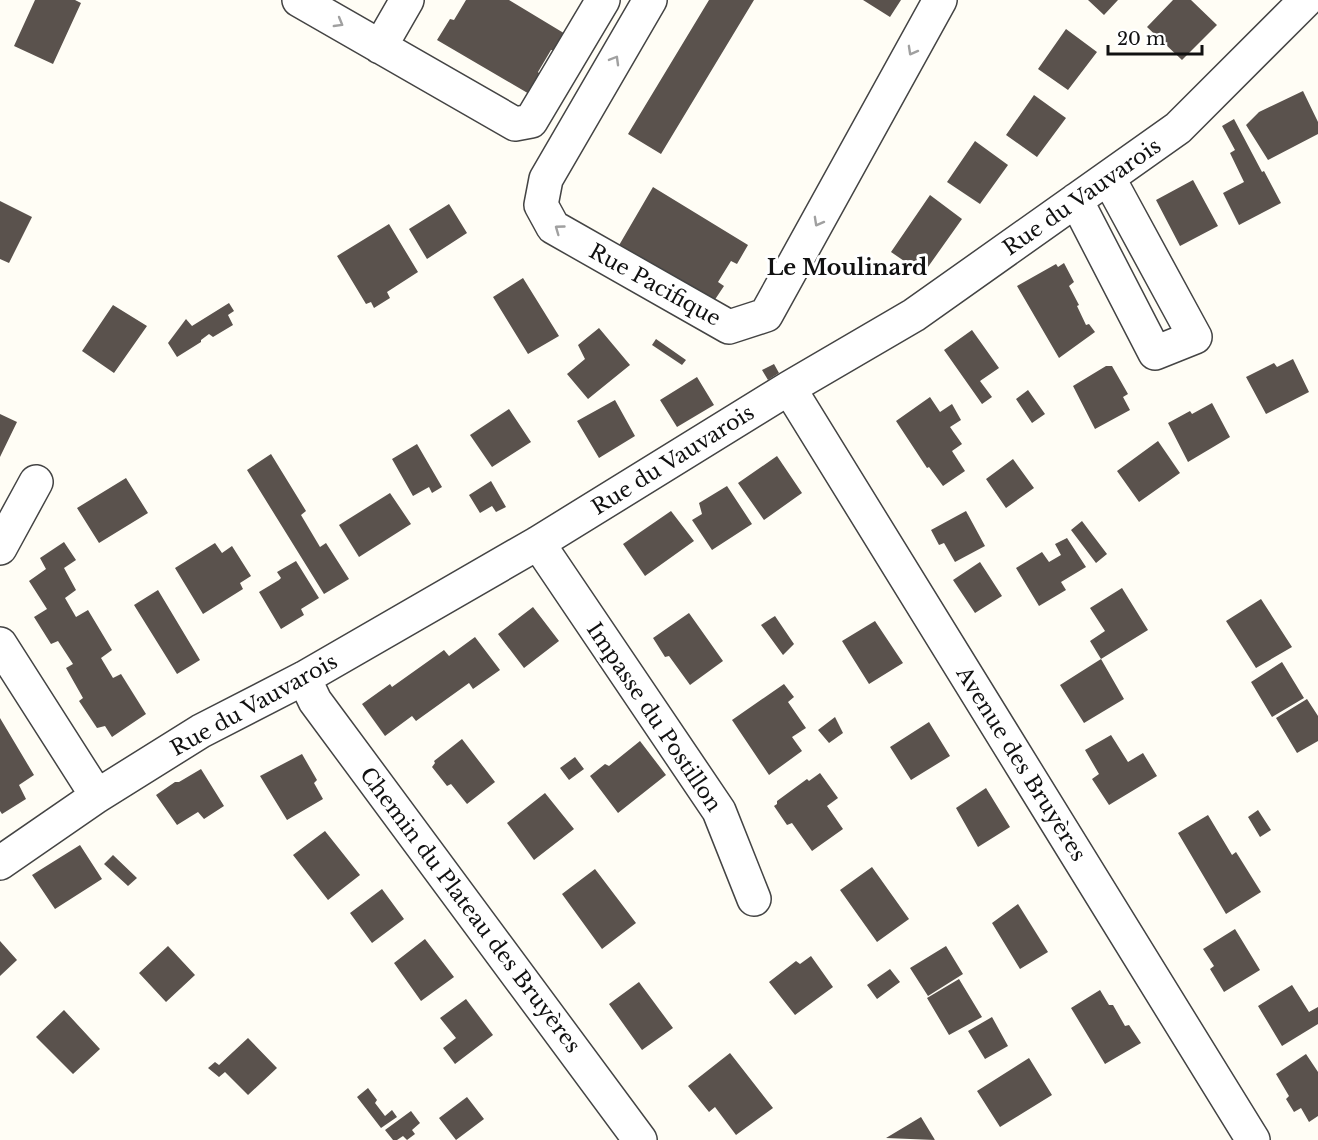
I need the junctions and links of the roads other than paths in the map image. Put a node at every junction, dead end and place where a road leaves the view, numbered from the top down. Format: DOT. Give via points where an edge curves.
graph roads {
  1 [pos="299,0"];
  2 [pos="407,0"];
  3 [pos="603,0"];
  4 [pos="650,0"];
  5 [pos="940,0"];
  6 [pos="1306,0"];
  7 [pos="380,47"];
  8 [pos="1109,178"];
  9 [pos="1076,200"];
  10 [pos="789,388"];
  11 [pos="36,482"];
  12 [pos="538,543"];
  13 [pos="0,548"];
  14 [pos="0,644"];
  15 [pos="304,678"];
  16 [pos="97,796"];
  17 [pos="0,863"];
  18 [pos="754,899"];
  19 [pos="640,1140"];
  20 [pos="1252,1140"];
  1 -- 7 [label="street, one-way"];
  2 -- 7 [label="street"];
  3 -- 7 [label="street" via="531,121 515,124"];
  5 -- 4 [label="street, Rue Pacifique, one-way" via="766,315 729,327 553,227 542,205 546,179"];
  6 -- 8 [label="street, Rue du Vauvarois" via="1178,128"];
  8 -- 9 [label="street, Rue du Vauvarois"];
  8 -- 9 [label="street" via="1195,337 1155,353"];
  9 -- 10 [label="street, Rue du Vauvarois" via="915,315"];
  10 -- 12 [label="street, Rue du Vauvarois"];
  10 -- 20 [label="street, Avenue des Bruyères"];
  11 -- 13 [label="street"];
  12 -- 15 [label="street, Rue du Vauvarois"];
  12 -- 18 [label="street, Impasse du Postillon" via="719,811"];
  14 -- 16 [label="street"];
  15 -- 16 [label="street, Rue du Vauvarois" via="201,731"];
  15 -- 19 [label="street, Chemin du Plateau des Bruyères" via="315,701"];
  16 -- 17 [label="street, Rue du Vauvarois"];
}
